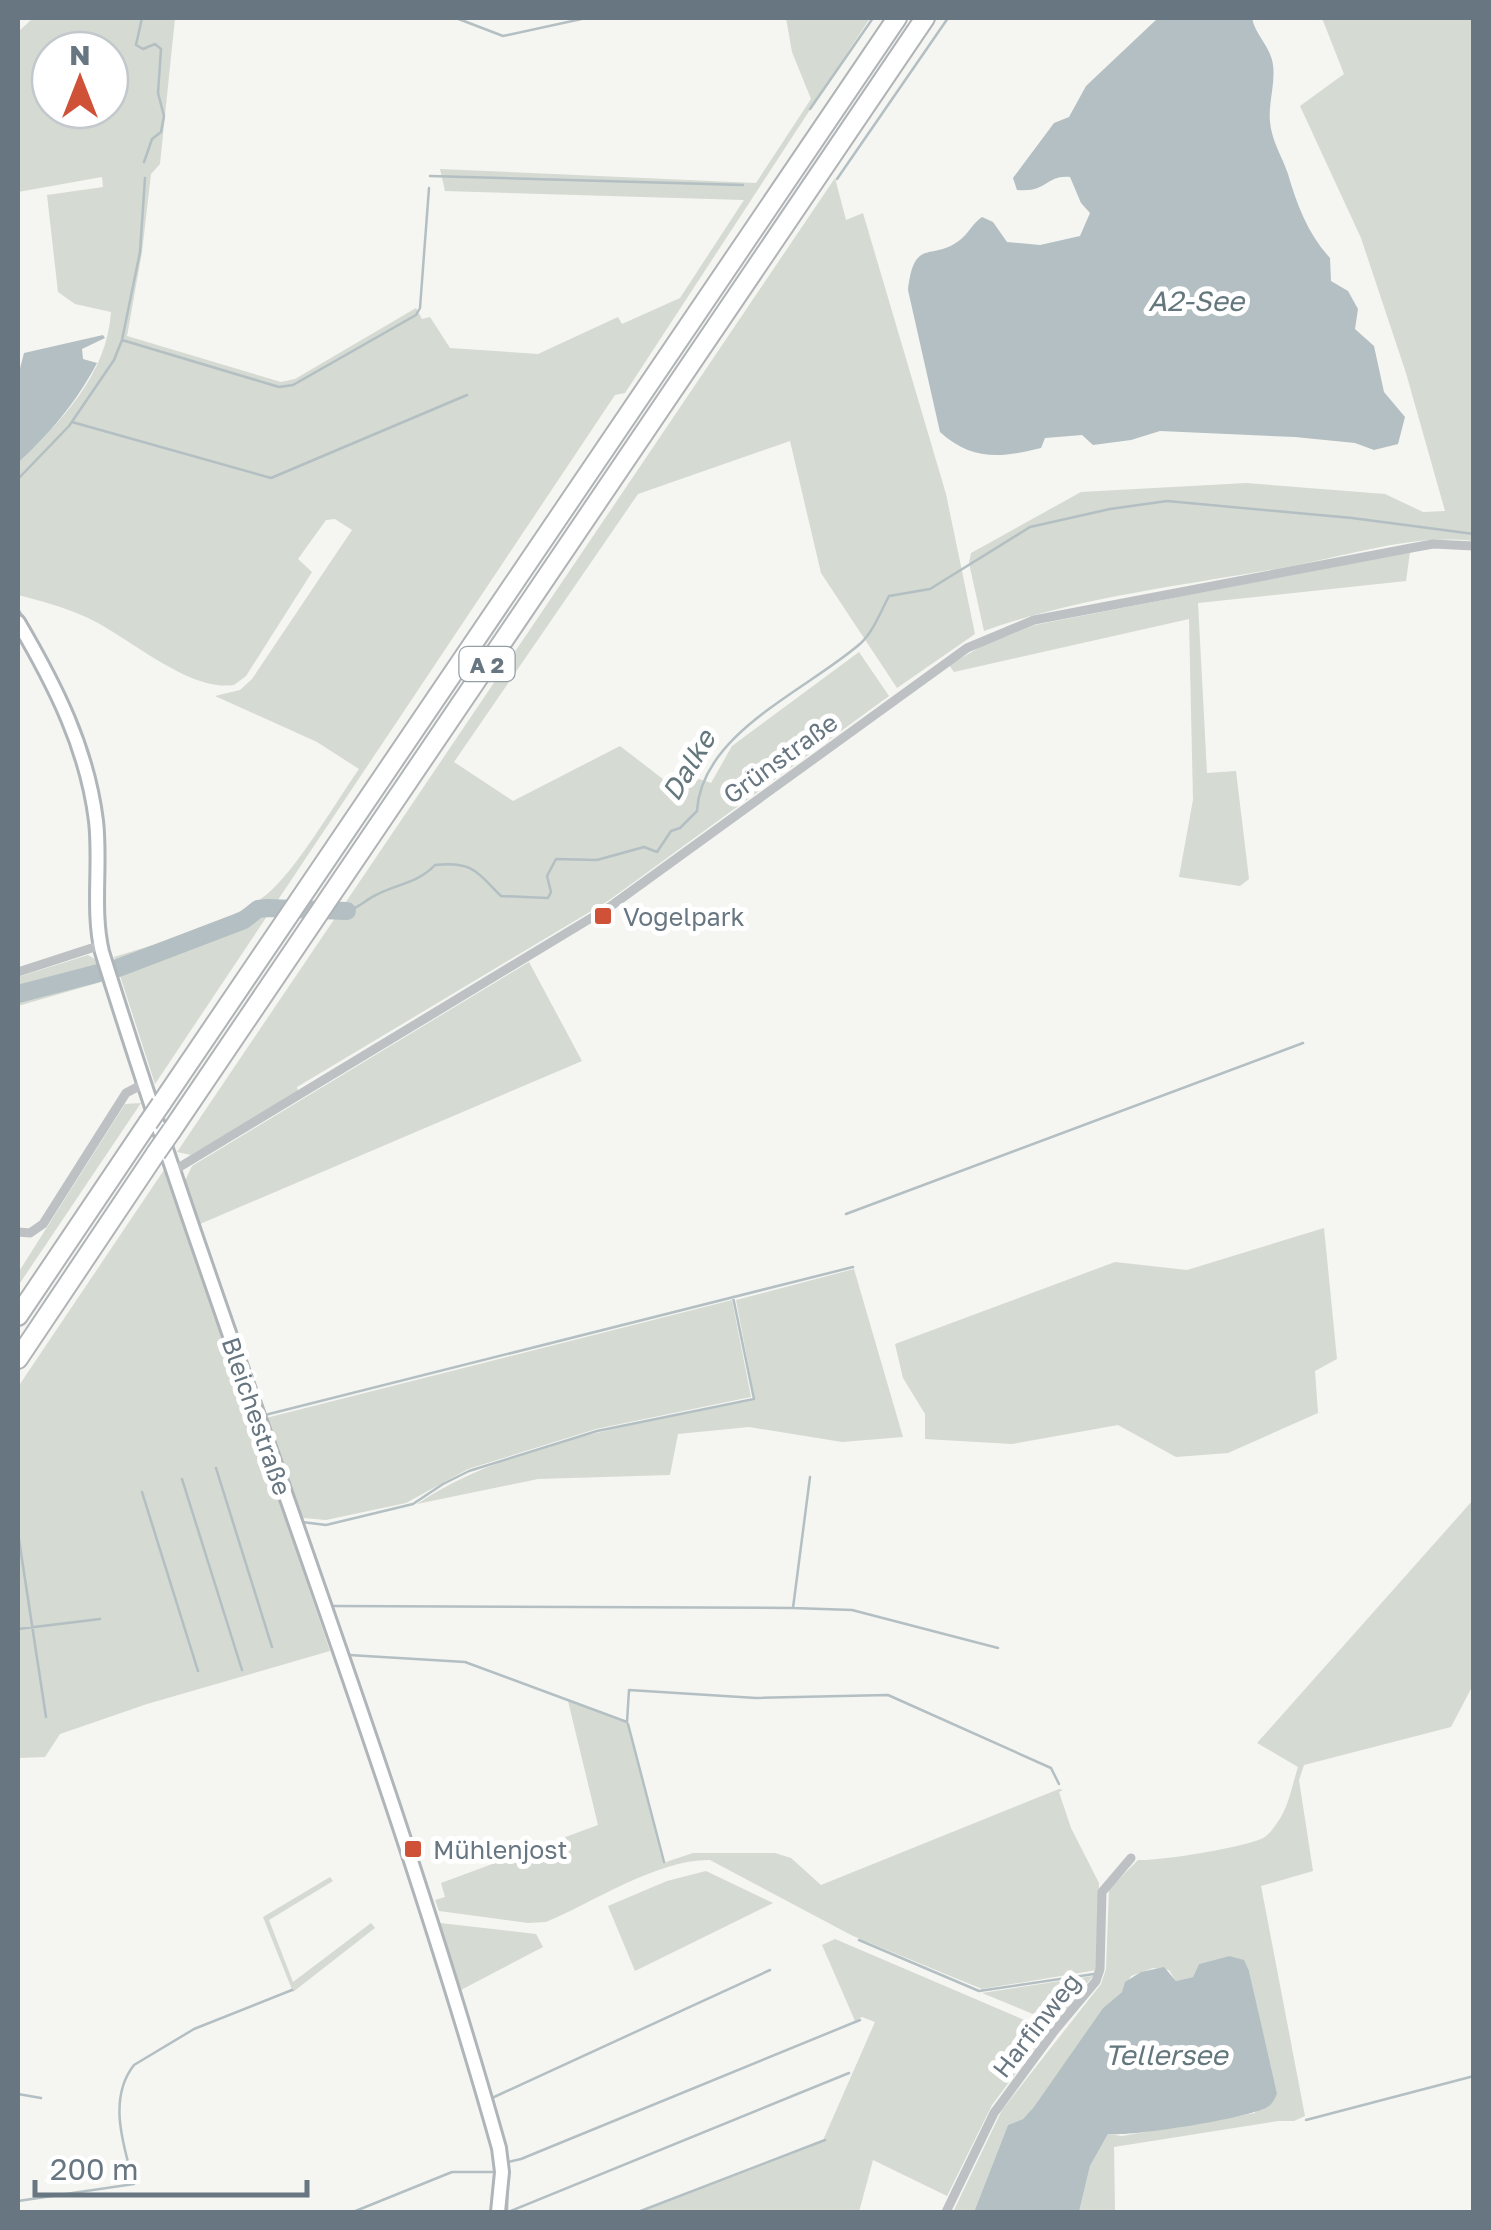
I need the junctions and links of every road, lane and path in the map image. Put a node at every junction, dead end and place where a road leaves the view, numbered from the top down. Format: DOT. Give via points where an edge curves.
graph roads {
  1 [pos="897,18"];
  2 [pos="925,18"];
  3 [pos="1474,546"];
  4 [pos="18,622"];
  5 [pos="101,949"];
  6 [pos="18,972"];
  7 [pos="145,1083"];
  8 [pos="173,1171"];
  9 [pos="18,1232"];
  10 [pos="18,1316"];
  11 [pos="18,1359"];
  12 [pos="1131,1858"];
  13 [pos="498,2212"];
  14 [pos="946,2212"];
  1 -- 10 [label="highway, A 2, bridge"];
  2 -- 11 [label="highway, A 2, bridge"];
  3 -- 8 [label="street, Grünstraße" via="1392,551 1034,620 982,640 611,906"];
  4 -- 5 [label="street, Bleichestraße" via="62,700 85,770 96,822"];
  5 -- 6 [label="street"];
  5 -- 7 [label="street, Bleichestraße"];
  7 -- 8 [label="street, Bleichestraße"];
  7 -- 9 [label="street" via="126,1094 43,1224"];
  8 -- 13 [label="street, Bleichestraße" via="443,1959 500,2148"];
  12 -- 14 [label="street, Harfinweg" via="1102,1892 1096,1981 999,2106"];
}
